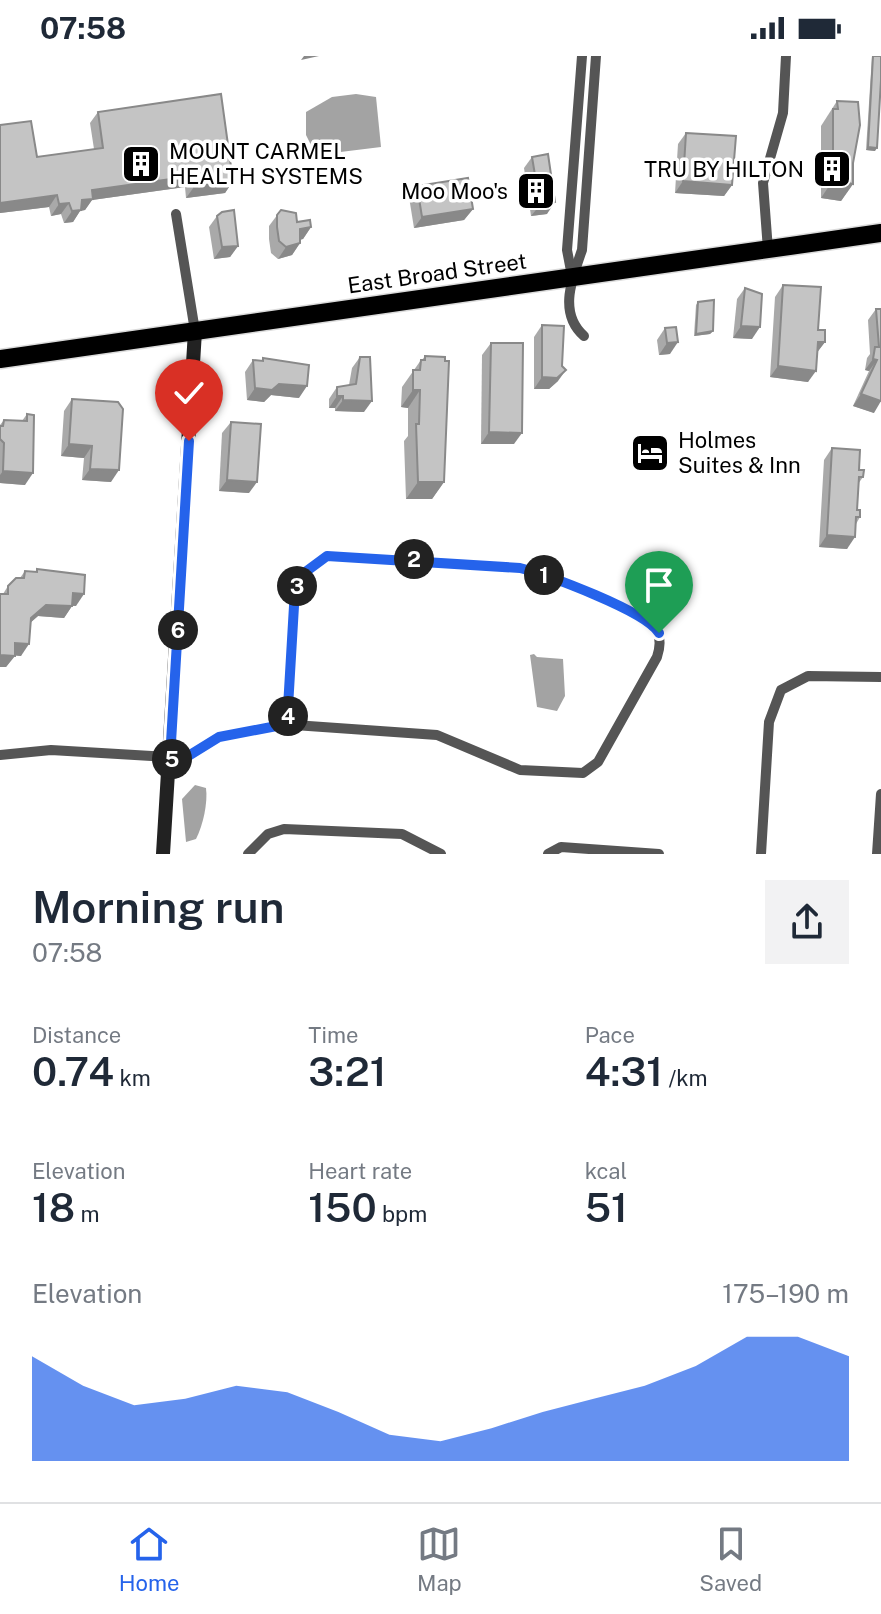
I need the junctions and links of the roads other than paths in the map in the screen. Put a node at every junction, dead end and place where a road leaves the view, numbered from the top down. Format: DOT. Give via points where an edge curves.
graph roads {
  1 [pos="582,56"];
  2 [pos="596,56"];
  3 [pos="786,56"];
  4 [pos="176,214"];
  5 [pos="881,233"];
  6 [pos="768,250"];
  7 [pos="573,278"];
  8 [pos="195,331"];
  9 [pos="584,336"];
  10 [pos="0,359"];
  11 [pos="881,677"];
  12 [pos="287,724"];
  13 [pos="0,755"];
  14 [pos="170,759"];
  15 [pos="881,794"];
  16 [pos="640,853"];
  17 [pos="163,854"];
  18 [pos="248,854"];
  19 [pos="441,854"];
  20 [pos="548,854"];
  21 [pos="659,854"];
  22 [pos="761,854"];
  23 [pos="877,854"];
  1 -- 7 [label="street" via="567,250"];
  2 -- 7 [label="street" via="582,250"];
  3 -- 6 [label="street" via="783,113 763,183"];
  4 -- 8 [label="street"];
  5 -- 6 [label="highway, East Broad Street"];
  6 -- 7 [label="highway, East Broad Street"];
  7 -- 8 [label="highway, East Broad Street"];
  7 -- 9 [label="street" via="569,317"];
  8 -- 10 [label="highway, East Broad Street"];
  8 -- 14 [label="street"];
  11 -- 22 [label="street" via="818,674 781,690 769,722"];
  12 -- 12 [label="street" via="293,600 311,565 337,554 504,566 550,577 642,618 657,630 661,645 598,762 574,774 520,770 437,735"];
  12 -- 14 [label="street" via="219,737 185,758"];
  13 -- 14 [label="street" via="42,750"];
  14 -- 17 [label="street"];
  15 -- 23 [label="street"];
  16 -- 20 [label="street" via="561,847"];
  16 -- 21 [label="street"];
  18 -- 19 [label="street" via="268,834 284,829 402,834"];
}
